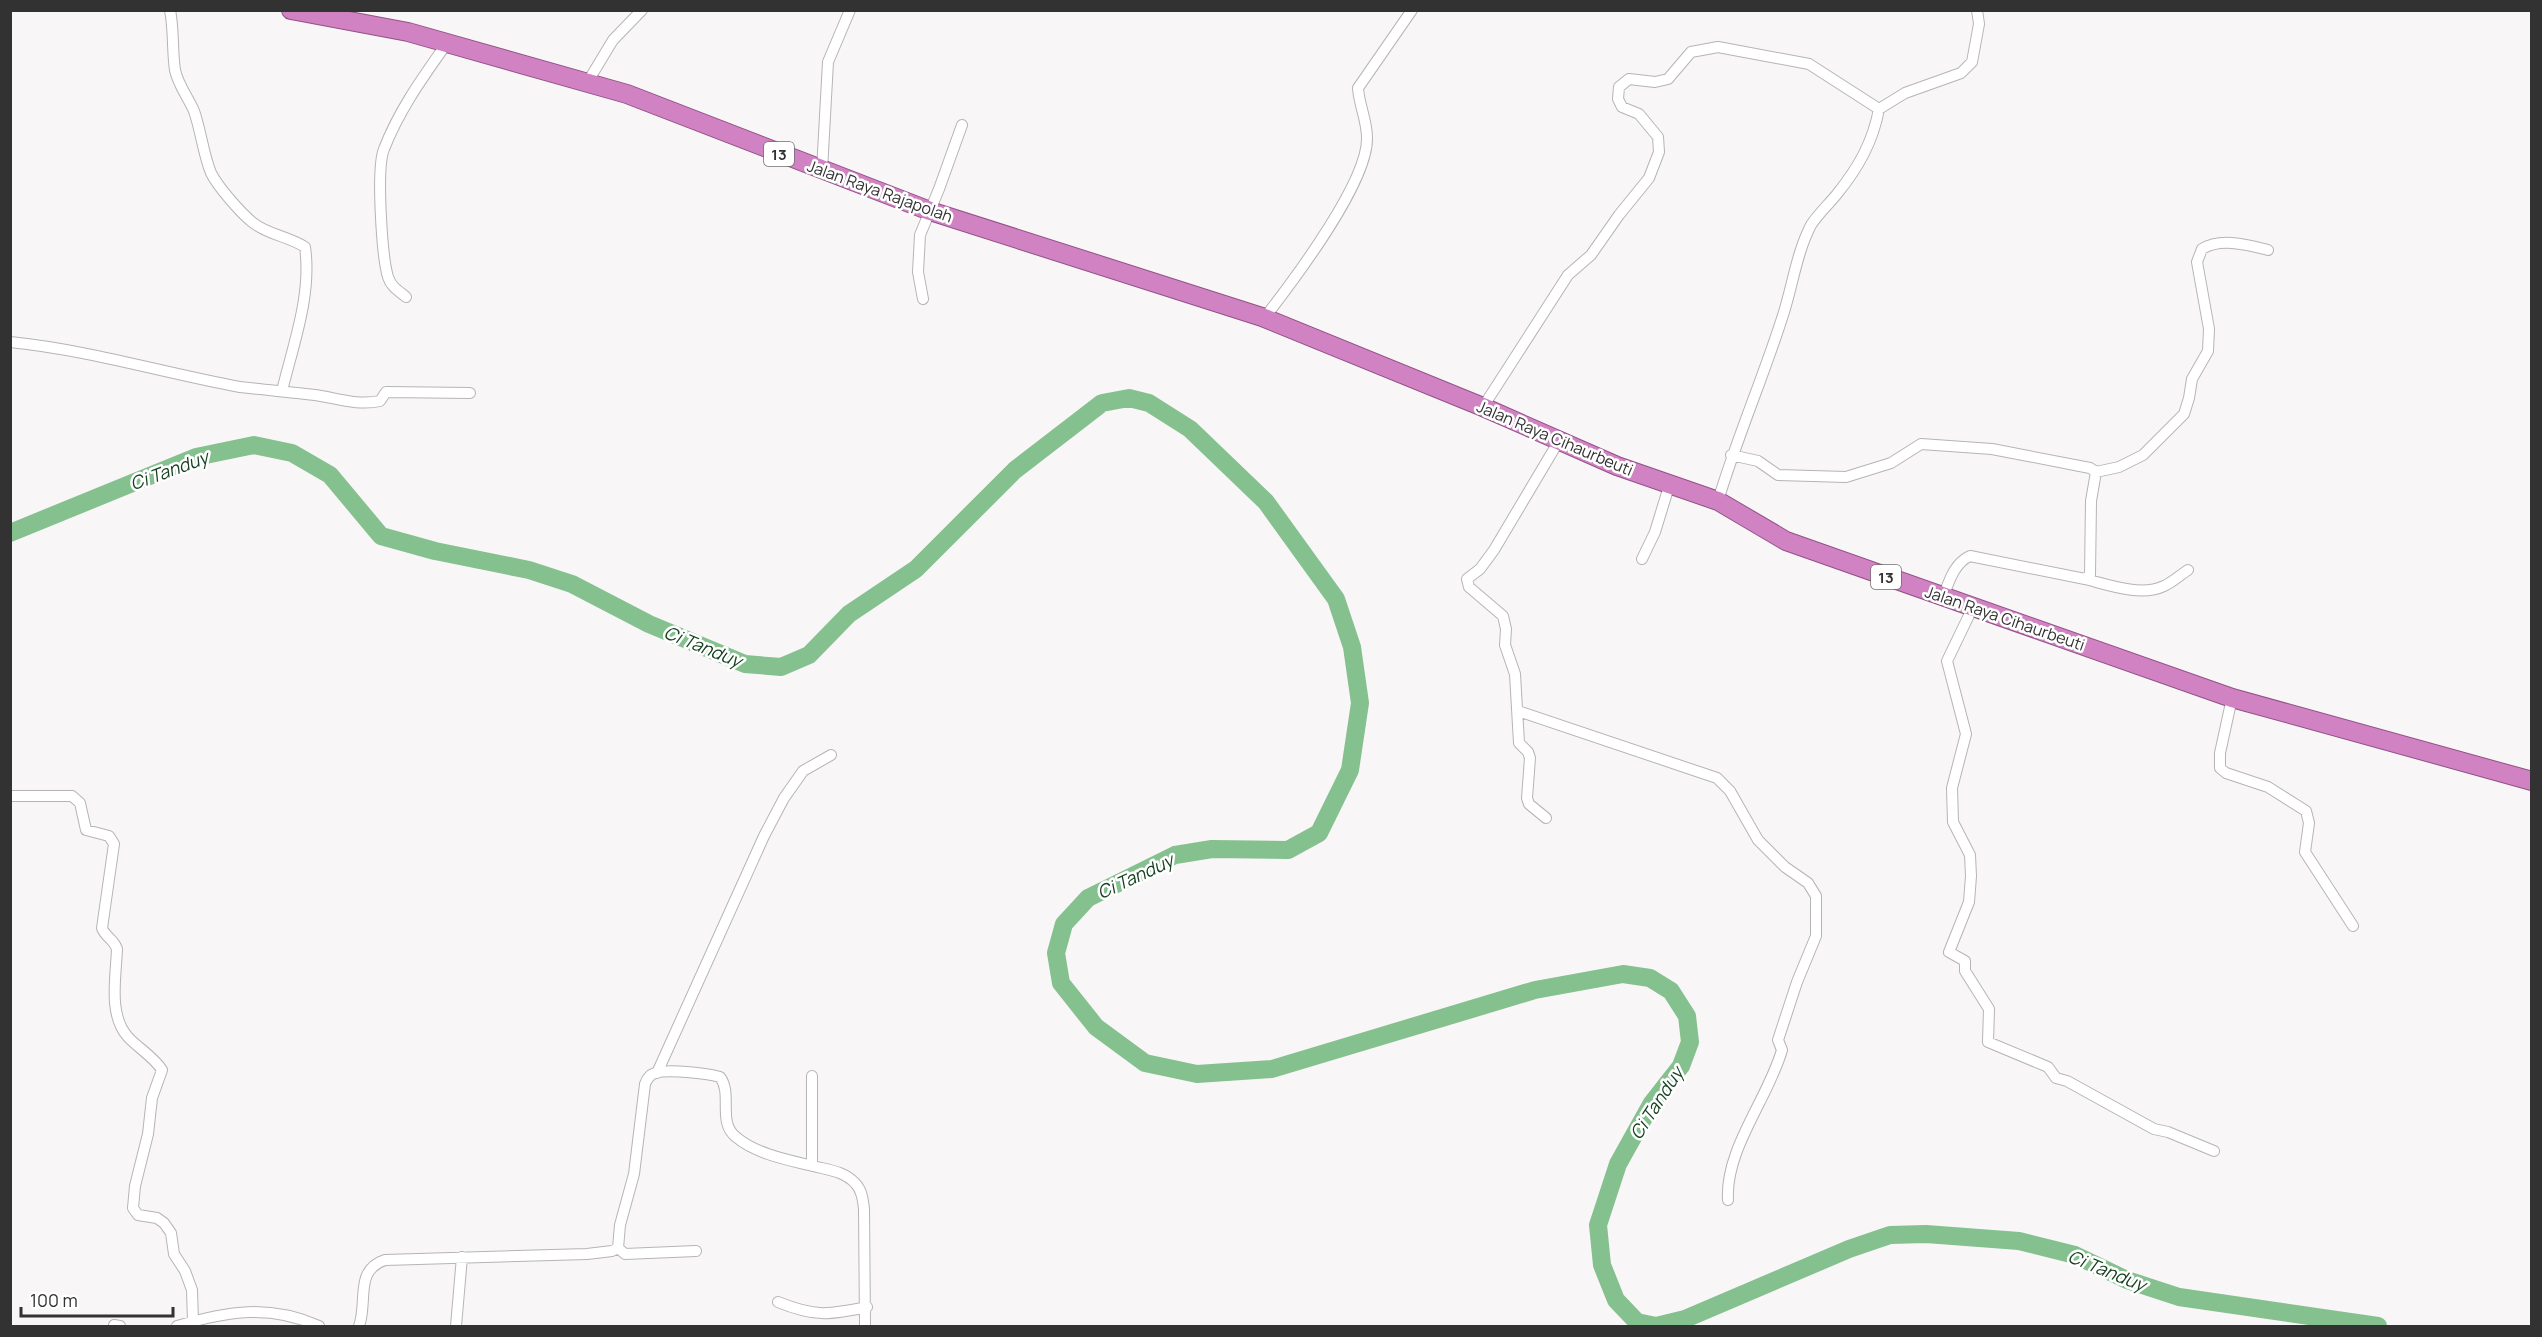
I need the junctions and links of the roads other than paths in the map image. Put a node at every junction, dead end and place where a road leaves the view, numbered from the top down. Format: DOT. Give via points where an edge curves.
graph roads {
  1 [pos="170,10"];
  2 [pos="291,10"];
  3 [pos="642,10"];
  4 [pos="850,10"];
  5 [pos="1412,10"];
  6 [pos="1977,10"];
  7 [pos="334,14"];
  8 [pos="447,43"];
  9 [pos="588,83"];
  10 [pos="1879,109"];
  11 [pos="962,124"];
  12 [pos="822,170"];
  13 [pos="931,211"];
  14 [pos="2268,250"];
  15 [pos="406,297"];
  16 [pos="923,299"];
  17 [pos="1262,317"];
  18 [pos="10,342"];
  19 [pos="282,391"];
  20 [pos="470,393"];
  21 [pos="1483,407"];
  22 [pos="1560,440"];
  23 [pos="1731,455"];
  24 [pos="2096,472"];
  25 [pos="1670,483"];
  26 [pos="1718,501"];
  27 [pos="1642,559"];
  28 [pos="2188,570"];
  29 [pos="2085,579"];
  30 [pos="1943,597"];
  31 [pos="1973,607"];
  32 [pos="2232,698"];
  33 [pos="1518,711"];
  34 [pos="831,755"];
  35 [pos="2532,781"];
  36 [pos="10,796"];
  37 [pos="1546,818"];
  38 [pos="2353,927"];
  39 [pos="657,1072"];
  40 [pos="813,1076"];
  41 [pos="2214,1151"];
  42 [pos="812,1166"];
  43 [pos="1728,1200"];
  44 [pos="618,1248"];
  45 [pos="696,1251"];
  46 [pos="462,1257"];
  47 [pos="778,1302"];
  48 [pos="867,1307"];
  49 [pos="193,1322"];
  50 [pos="177,1326"];
  51 [pos="319,1326"];
  52 [pos="359,1326"];
  53 [pos="456,1326"];
  54 [pos="866,1326"];
  1 -- 19 [label="street" via="175,69 200,128 217,183 250,221 305,247 302,309"];
  2 -- 7 [label="highway, Jalan Raya Rajapolah / 13"];
  3 -- 9 [label="street" via="613,40"];
  4 -- 12 [label="street" via="828,62"];
  5 -- 17 [label="street" via="1358,88 1367,138 1365,155 1346,198 1301,270"];
  6 -- 10 [label="street" via="1979,24 1972,62 1961,73 1912,89"];
  7 -- 8 [label="highway, Jalan Raya Rajapolah / 13"];
  8 -- 9 [label="highway, Jalan Raya Rajapolah / 13"];
  8 -- 15 [label="street" via="411,94 382,152 380,203 388,278"];
  9 -- 12 [label="highway, Jalan Raya Rajapolah / 13" via="627,94"];
  10 -- 21 [label="street" via="1809,64 1718,47 1691,52 1668,79 1629,79 1619,87 1618,99 1622,107 1639,114 1658,137 1659,152 1649,178 1591,255 1568,275"];
  10 -- 23 [label="street" via="1864,155 1812,224"];
  11 -- 13 [label="street"];
  12 -- 13 [label="highway, Jalan Raya Rajapolah / 13"];
  13 -- 16 [label="street" via="920,235 918,252"];
  13 -- 17 [label="highway, Jalan Raya Rajapolah / 13"];
  14 -- 24 [label="street" via="2240,243 2202,249 2197,262 2209,329 2208,351 2192,379 2184,414 2143,455 2119,467"];
  17 -- 21 [label="highway, Jalan Raya Cihaurbeuti / 13"];
  18 -- 19 [label="street" via="130,362 236,387"];
  19 -- 20 [label="street" via="370,404 380,401 386,392"];
  21 -- 22 [label="highway, Jalan Raya Cihaurbeuti / 13"];
  22 -- 25 [label="highway, Jalan Raya Cihaurbeuti / 13" via="1617,466"];
  22 -- 33 [label="street" via="1494,550 1467,579 1469,587 1503,616"];
  23 -- 24 [label="street" via="1758,461 1778,475 1846,477 1891,463 1921,444 1992,449"];
  23 -- 26 [label="street"];
  24 -- 29 [label="street" via="2091,501 2090,575"];
  25 -- 26 [label="highway, Jalan Raya Cihaurbeuti / 13"];
  25 -- 27 [label="street"];
  26 -- 30 [label="highway, Jalan Raya Cihaurbeuti / 13" via="1786,541"];
  28 -- 29 [label="street" via="2150,590"];
  29 -- 30 [label="street" via="1970,556 1957,565"];
  30 -- 31 [label="highway, Jalan Raya Cihaurbeuti / 13"];
  31 -- 32 [label="highway, Jalan Raya Cihaurbeuti / 13"];
  31 -- 41 [label="street" via="1947,661 1966,734 1952,788 1953,822 1970,855 1971,876 1969,902 1949,952 1965,961 1965,971 1989,1009 1988,1042 2048,1067 2056,1078 2154,1130"];
  32 -- 35 [label="highway, Jalan Raya Cihaurbeuti / 13"];
  32 -- 38 [label="street" via="2220,768 2268,787 2306,811 2309,823 2305,852"];
  33 -- 37 [label="street" via="1519,743 1530,758 1527,798"];
  33 -- 43 [label="street" via="1717,778 1730,791 1758,840 1815,891 1816,936 1778,1040 1782,1050 1774,1076 1728,1178"];
  34 -- 39 [label="street" via="803,771 784,798"];
  36 -- 49 [label="street" via="72,796 80,803 86,830 109,837 114,844 102,928 117,949 118,1024 162,1070 152,1098 133,1208 138,1215 157,1218 171,1233 174,1254 192,1290"];
  39 -- 42 [label="street" via="720,1077 726,1120 738,1139"];
  39 -- 44 [label="street" via="645,1084 634,1174"];
  40 -- 42 [label="street"];
  42 -- 48 [label="street" via="844,1175 862,1193"];
  44 -- 45 [label="street" via="625,1254"];
  44 -- 46 [label="street" via="601,1253"];
  46 -- 52 [label="street" via="376,1262 364,1277"];
  46 -- 53 [label="street"];
  47 -- 48 [label="street" via="819,1314"];
  48 -- 54 [label="street"];
  49 -- 50 [label="street"];
  49 -- 51 [label="street" via="264,1311 298,1317"];
}
